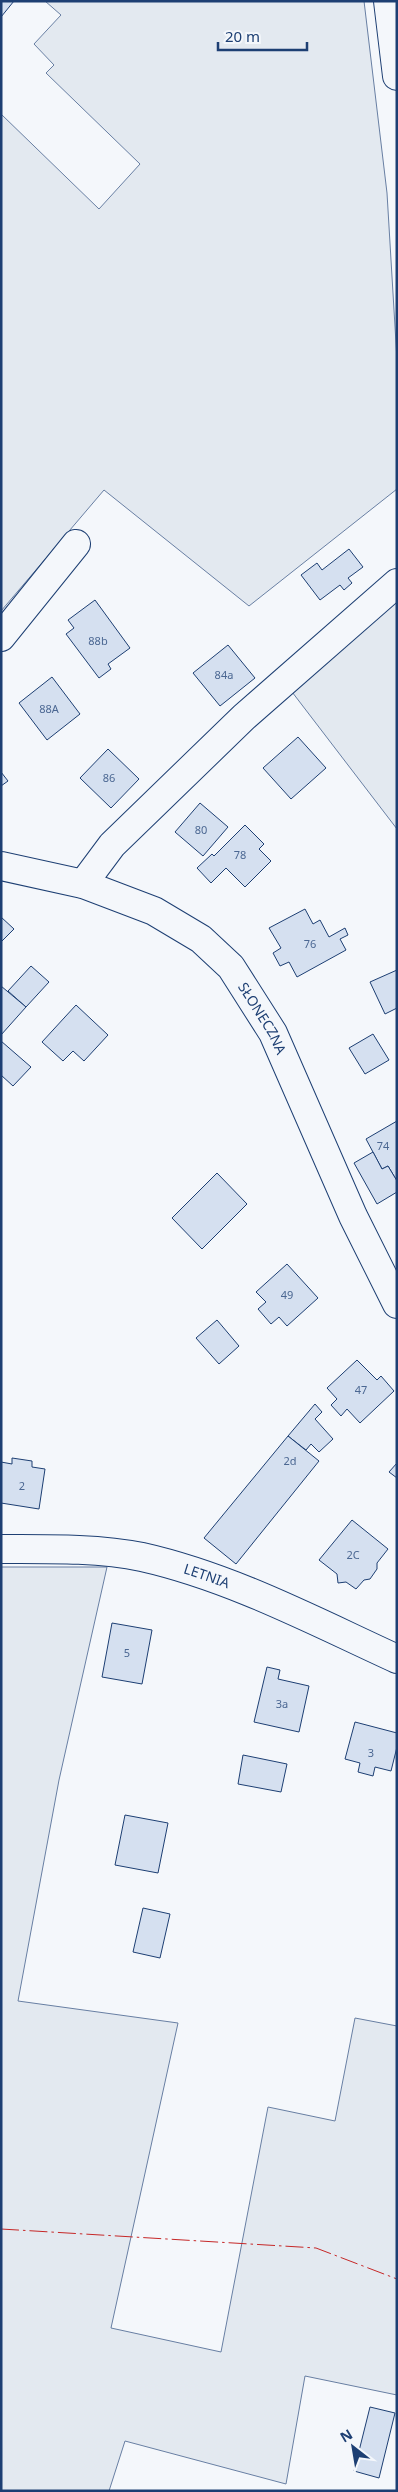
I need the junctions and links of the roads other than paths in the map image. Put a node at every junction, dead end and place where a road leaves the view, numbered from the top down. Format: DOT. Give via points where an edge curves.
graph roads {
  1 [pos="388,1"];
  2 [pos="397,76"];
  3 [pos="76,544"];
  4 [pos="397,583"];
  5 [pos="1,637"];
  6 [pos="1,866"];
  7 [pos="83,884"];
  8 [pos="397,1304"];
  9 [pos="1,1549"];
  10 [pos="397,1659"];
  1 -- 2 [label="street"];
  3 -- 5 [label="street"];
  4 -- 7 [label="street" via="244,717 112,845"];
  6 -- 7 [label="street, SŁONECZNA"];
  7 -- 8 [label="street, SŁONECZNA" via="154,911 201,939 231,968 273,1033 352,1216"];
  9 -- 10 [label="street, LETNIA" via="62,1549 141,1557 272,1602"];
}
